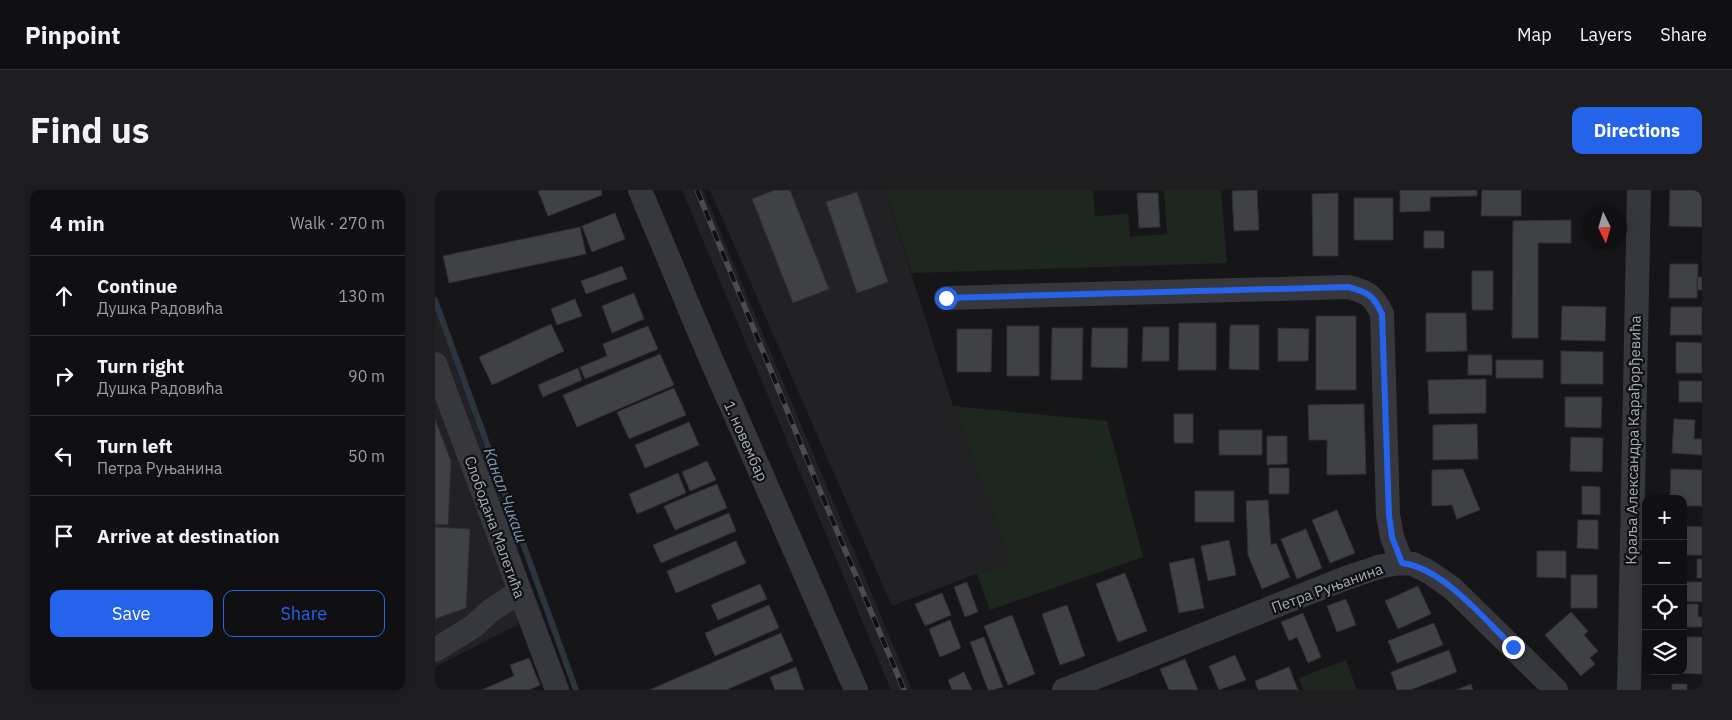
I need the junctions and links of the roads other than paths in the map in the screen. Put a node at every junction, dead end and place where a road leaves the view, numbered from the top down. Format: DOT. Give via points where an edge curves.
graph roads {
  1 [pos="640,190"];
  2 [pos="1639,190"];
  3 [pos="946,298"];
  4 [pos="435,364"];
  5 [pos="1402,563"];
  6 [pos="519,592"];
  7 [pos="435,650"];
  8 [pos="557,690"];
  9 [pos="856,690"];
  10 [pos="1064,690"];
  11 [pos="1556,690"];
  12 [pos="1629,690"];
  1 -- 9 [label="street, 1. новембар"];
  2 -- 12 [label="street, Краља Александра Карађорђевића"];
  3 -- 5 [label="street" via="1348,287 1365,291 1377,302 1382,314 1389,515 1392,537"];
  4 -- 6 [label="street, Слободана Малетића"];
  5 -- 10 [label="street, Петра Руњанина" via="1346,578"];
  5 -- 11 [label="street, Петра Руњанина" via="1413,564 1452,588"];
  6 -- 7 [label="street"];
  6 -- 8 [label="street, Слободана Малетића"];
}
